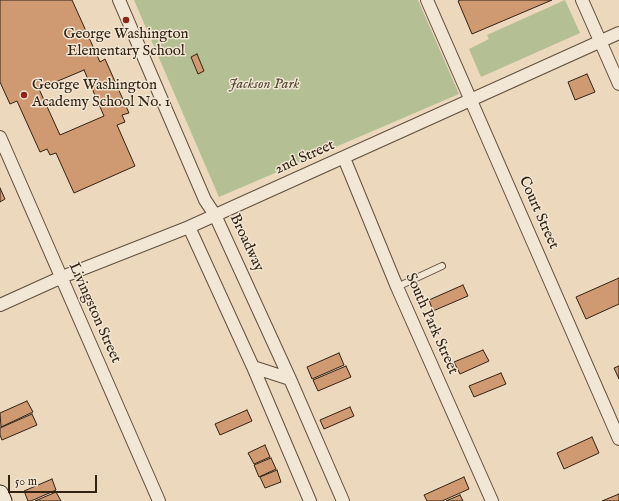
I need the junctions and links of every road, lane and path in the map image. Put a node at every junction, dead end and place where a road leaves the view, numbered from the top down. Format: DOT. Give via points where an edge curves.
graph roads {
  1 [pos="119,0"];
  2 [pos="427,0"];
  3 [pos="582,0"];
  4 [pos="619,33"];
  5 [pos="600,41"];
  6 [pos="619,84"];
  7 [pos="470,99"];
  8 [pos="0,137"];
  9 [pos="344,158"];
  10 [pos="215,215"];
  11 [pos="189,227"];
  12 [pos="442,266"];
  13 [pos="62,277"];
  14 [pos="398,287"];
  15 [pos="0,305"];
  16 [pos="253,367"];
  17 [pos="290,379"];
  18 [pos="619,439"];
  19 [pos="0,494"];
  20 [pos="3,501"];
  21 [pos="159,501"];
  22 [pos="310,501"];
  23 [pos="343,501"];
  24 [pos="492,501"];
  1 -- 10 [label="street, Broadway" via="205,200"];
  2 -- 7 [label="street, Court Street"];
  3 -- 5 [label="street"];
  4 -- 5 [label="street, 2nd Street"];
  5 -- 6 [label="street"];
  5 -- 7 [label="street, 2nd Street"];
  7 -- 9 [label="street, 2nd Street"];
  7 -- 18 [label="street, Court Street"];
  8 -- 13 [label="street, Livingston Street"];
  9 -- 10 [label="street, 2nd Street"];
  9 -- 14 [label="street, South Park Street"];
  10 -- 11 [label="street, 2nd Street"];
  10 -- 17 [label="street, Broadway"];
  11 -- 13 [label="street, 2nd Street"];
  11 -- 16 [label="street"];
  12 -- 14 [label="lane"];
  13 -- 15 [label="street, 2nd Street"];
  13 -- 21 [label="street, Livingston Street"];
  14 -- 24 [label="street, South Park Street"];
  16 -- 17 [label="street"];
  16 -- 22 [label="street"];
  17 -- 23 [label="street, Broadway"];
  19 -- 20 [label="street"];
}
